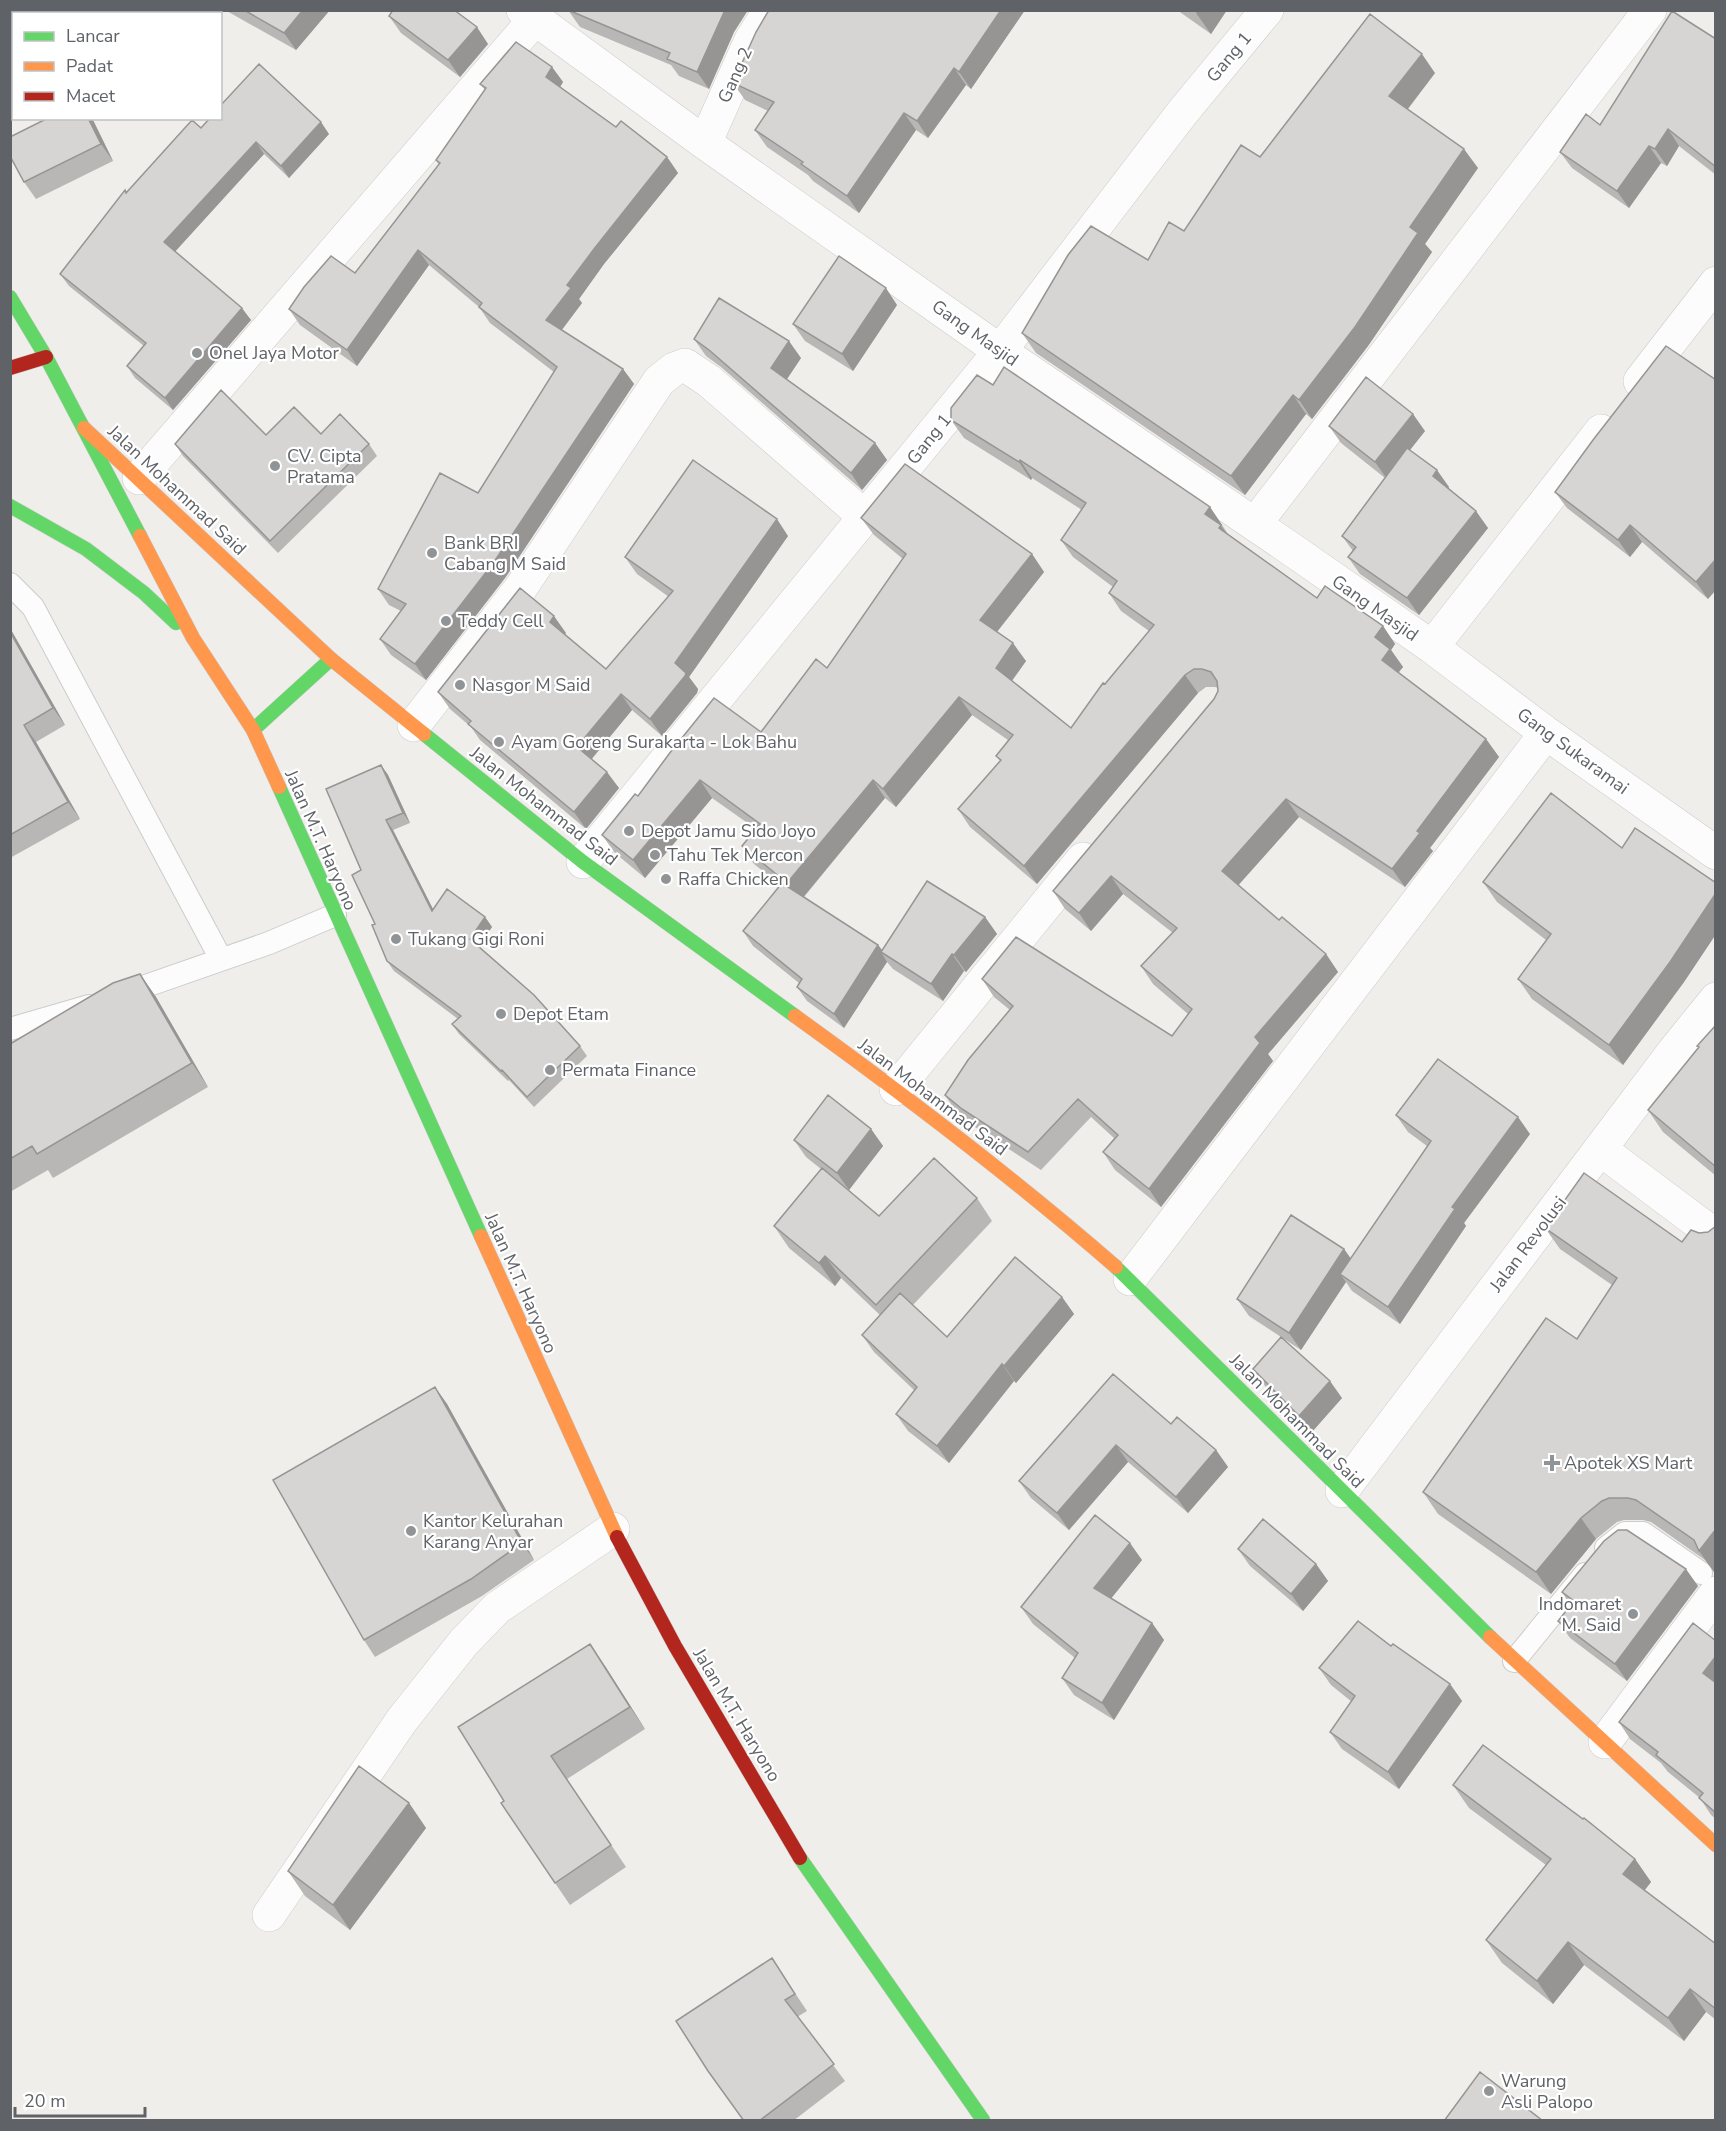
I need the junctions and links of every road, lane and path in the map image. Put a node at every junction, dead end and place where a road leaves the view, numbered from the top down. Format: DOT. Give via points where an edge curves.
graph roads {
  1 [pos="770,10"];
  2 [pos="1267,10"];
  3 [pos="1650,10"];
  4 [pos="529,15"];
  5 [pos="705,143"];
  6 [pos="1716,283"];
  7 [pos="10,297"];
  8 [pos="1000,351"];
  9 [pos="46,357"];
  10 [pos="10,368"];
  11 [pos="84,428"];
  12 [pos="139,478"];
  13 [pos="10,506"];
  14 [pos="865,517"];
  15 [pos="1255,525"];
  16 [pos="10,584"];
  17 [pos="193,638"];
  18 [pos="1432,647"];
  19 [pos="331,659"];
  20 [pos="414,725"];
  21 [pos="253,730"];
  22 [pos="1546,733"];
  23 [pos="1099,839"];
  24 [pos="1716,853"];
  25 [pos="583,862"];
  26 [pos="335,915"];
  27 [pos="221,959"];
  28 [pos="1716,999"];
  29 [pos="10,1029"];
  30 [pos="896,1089"];
  31 [pos="1600,1149"];
  32 [pos="1716,1236"];
  33 [pos="1130,1279"];
  34 [pos="1342,1491"];
  35 [pos="613,1529"];
  36 [pos="1708,1583"];
  37 [pos="1514,1661"];
  38 [pos="1605,1742"];
  39 [pos="1716,1845"];
  40 [pos="268,1915"];
  41 [pos="983,2121"];
  1 -- 5 [label="street, Gang 2" via="751,40"];
  2 -- 8 [label="street, Gang 1" via="1182,113"];
  3 -- 15 [label="street"];
  4 -- 5 [label="street, Gang Masjid"];
  4 -- 12 [label="street"];
  5 -- 8 [label="street, Gang Masjid"];
  6 -- 18 [label="street"];
  7 -- 9 [label="main road, Jalan M.T. Haryono"];
  8 -- 14 [label="street, Gang 1"];
  8 -- 15 [label="street, Gang Masjid"];
  9 -- 10 [label="main road"];
  9 -- 11 [label="main road, Jalan M.T. Haryono"];
  11 -- 12 [label="main road, Jalan Mohammad Said"];
  11 -- 17 [label="main road, Jalan M.T. Haryono"];
  12 -- 19 [label="main road, Jalan Mohammad Said"];
  13 -- 17 [label="main road" via="86,549 144,593"];
  14 -- 20 [label="street" via="709,381 685,365 674,369 659,381 520,589"];
  14 -- 25 [label="street, Gang 1"];
  15 -- 18 [label="street, Gang Masjid"];
  16 -- 27 [label="lane" via="33,607"];
  17 -- 21 [label="main road, Jalan M.T. Haryono"];
  18 -- 22 [label="street, Gang Sukaramai"];
  19 -- 20 [label="main road, Jalan Mohammad Said"];
  19 -- 21 [label="main road"];
  20 -- 25 [label="main road, Jalan Mohammad Said"];
  21 -- 26 [label="main road, Jalan M.T. Haryono"];
  22 -- 24 [label="street, Gang Sukaramai"];
  22 -- 33 [label="street"];
  23 -- 30 [label="street"];
  25 -- 30 [label="main road, Jalan Mohammad Said"];
  26 -- 27 [label="lane"];
  26 -- 35 [label="main road, Jalan M.T. Haryono"];
  27 -- 29 [label="lane" via="86,1007"];
  28 -- 31 [label="street, Jalan Revolusi"];
  30 -- 33 [label="main road, Jalan Mohammad Said" via="1052,1211"];
  31 -- 32 [label="street"];
  31 -- 34 [label="street, Jalan Revolusi"];
  33 -- 34 [label="main road, Jalan Mohammad Said"];
  34 -- 37 [label="main road, Jalan Mohammad Said"];
  35 -- 40 [label="street" via="497,1608 464,1642 402,1720"];
  35 -- 41 [label="main road, Jalan M.T. Haryono" via="675,1646 804,1864"];
  36 -- 37 [label="lane" via="1643,1533 1625,1533 1606,1548"];
  36 -- 38 [label="street"];
  37 -- 38 [label="main road, Jalan Mohammad Said"];
  38 -- 39 [label="main road, Jalan Mohammad Said"];
}
